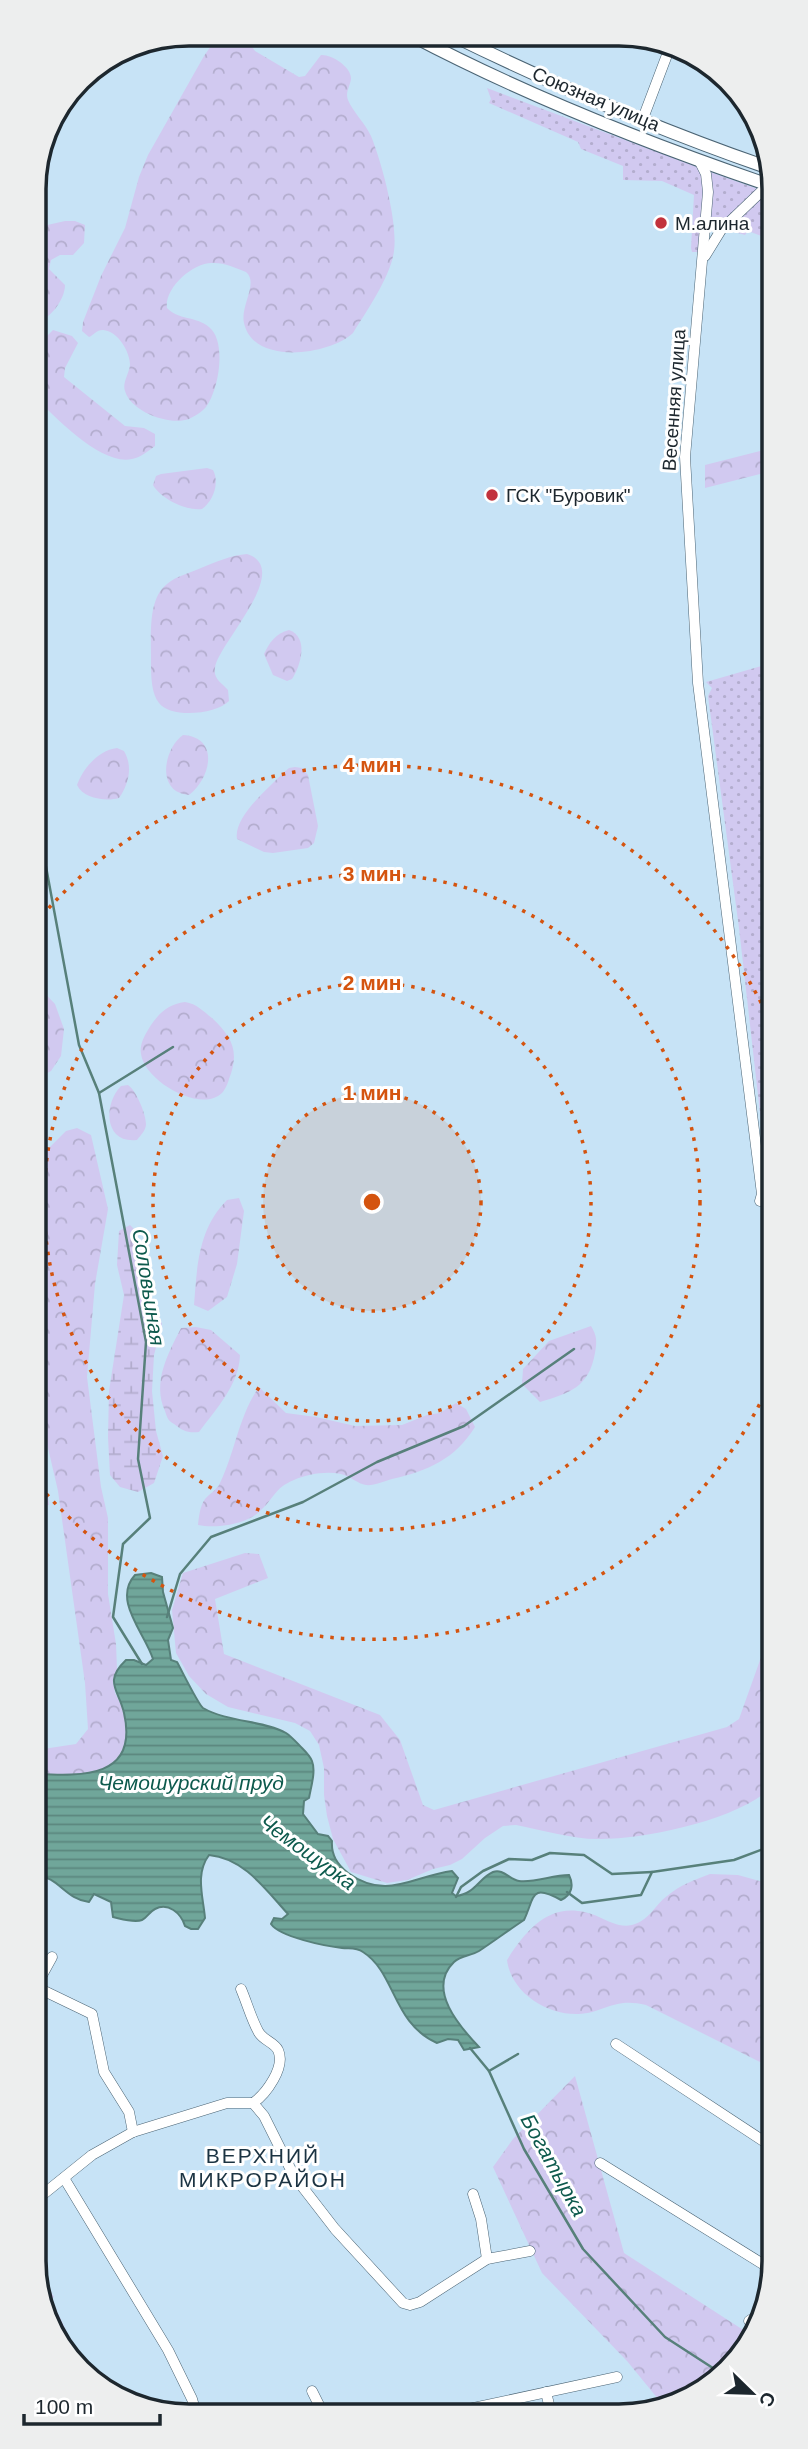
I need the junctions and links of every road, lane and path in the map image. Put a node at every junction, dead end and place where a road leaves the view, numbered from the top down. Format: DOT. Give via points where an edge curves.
graph roads {
  1 [pos="434,46"];
  2 [pos="475,46"];
  3 [pos="667,54"];
  4 [pos="573,92"];
  5 [pos="566,109"];
  6 [pos="642,121"];
  7 [pos="706,146"];
  8 [pos="700,162"];
  9 [pos="760,165"];
  10 [pos="762,183"];
  11 [pos="763,192"];
  12 [pos="702,259"];
  13 [pos="760,1201"];
  14 [pos="52,1957"];
  15 [pos="46,1968"];
  16 [pos="241,1989"];
  17 [pos="46,1992"];
  18 [pos="616,2044"];
  19 [pos="253,2103"];
  20 [pos="133,2132"];
  21 [pos="762,2140"];
  22 [pos="600,2163"];
  23 [pos="64,2178"];
  24 [pos="46,2192"];
  25 [pos="473,2194"];
  26 [pos="530,2252"];
  27 [pos="487,2259"];
  28 [pos="762,2264"];
  29 [pos="617,2377"];
  30 [pos="312,2391"];
  31 [pos="546,2392"];
  32 [pos="193,2404"];
  33 [pos="318,2404"];
  34 [pos="491,2404"];
  35 [pos="549,2404"];
  1 -- 5 [label="main road, Союзная улица"];
  2 -- 4 [label="main road, Союзная улица"];
  3 -- 6 [label="street"];
  4 -- 5 [label="main road"];
  4 -- 6 [label="main road, Союзная улица"];
  5 -- 8 [label="main road, Союзная улица"];
  6 -- 7 [label="main road, Союзная улица"];
  7 -- 8 [label="main road"];
  7 -- 9 [label="main road, Союзная улица"];
  8 -- 10 [label="main road, Союзная улица"];
  8 -- 12 [label="street, Весенняя улица" via="708,183"];
  11 -- 12 [label="street" via="721,230"];
  12 -- 13 [label="street, Весенняя улица" via="685,457 698,683"];
  14 -- 15 [label="street"];
  16 -- 19 [label="street" via="258,2032 279,2054 274,2077 264,2095"];
  17 -- 20 [label="street" via="92,2014 104,2072 129,2112"];
  18 -- 21 [label="street"];
  19 -- 20 [label="street" via="227,2103"];
  19 -- 27 [label="street" via="294,2176 403,2303 420,2302"];
  20 -- 23 [label="street" via="92,2155"];
  22 -- 28 [label="street"];
  23 -- 24 [label="street"];
  23 -- 32 [label="street" via="169,2350"];
  25 -- 27 [label="street"];
  26 -- 27 [label="street"];
  29 -- 31 [label="street"];
  30 -- 33 [label="street"];
  31 -- 34 [label="street"];
  31 -- 35 [label="street"];
}
